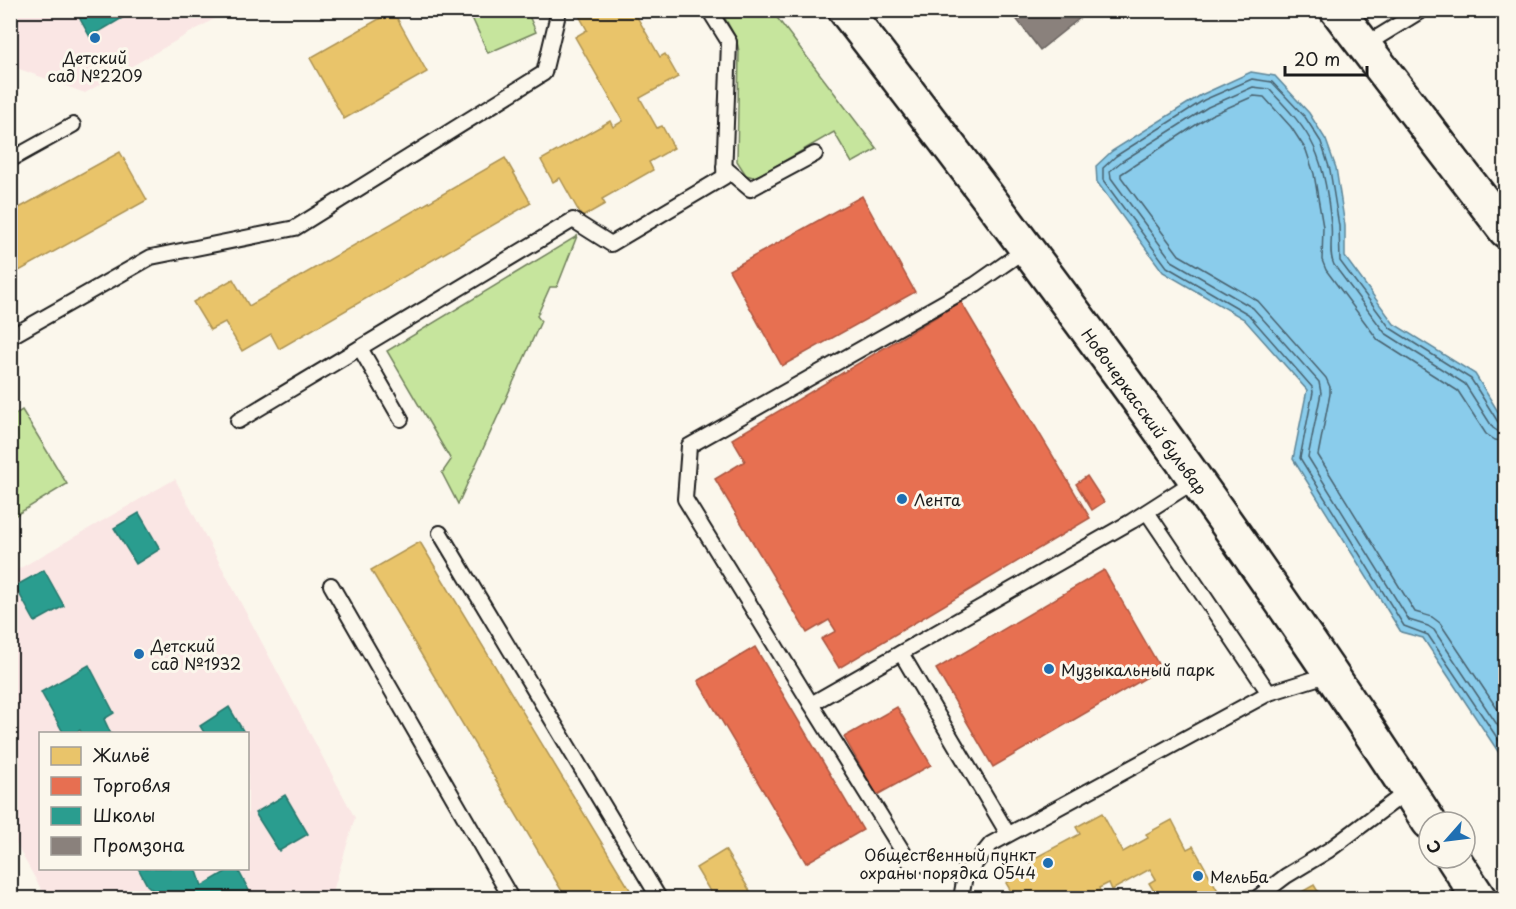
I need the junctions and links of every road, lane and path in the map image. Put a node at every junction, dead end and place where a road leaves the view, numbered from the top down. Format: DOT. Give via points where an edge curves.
graph roads {
  1 [pos="559,10"];
  2 [pos="709,10"];
  3 [pos="845,10"];
  4 [pos="1337,10"];
  5 [pos="1422,10"];
  6 [pos="1365,45"];
  7 [pos="73,124"];
  8 [pos="815,154"];
  9 [pos="10,160"];
  10 [pos="724,167"];
  11 [pos="1506,231"];
  12 [pos="1026,249"];
  13 [pos="10,337"];
  14 [pos="360,348"];
  15 [pos="400,419"];
  16 [pos="237,421"];
  17 [pos="1196,480"];
  18 [pos="1147,512"];
  19 [pos="440,533"];
  20 [pos="331,585"];
  21 [pos="901,652"];
  22 [pos="1330,674"];
  23 [pos="1269,693"];
  24 [pos="811,704"];
  25 [pos="1409,790"];
  26 [pos="1422,810"];
  27 [pos="1008,834"];
  28 [pos="1461,870"];
  29 [pos="965,876"];
  30 [pos="511,898"];
  31 [pos="659,898"];
  32 [pos="961,898"];
  33 [pos="1257,898"];
  34 [pos="1479,898"];
  1 -- 13 [label="lane" via="544,73 295,228 151,256"];
  2 -- 10 [label="lane" via="729,42"];
  3 -- 12 [label="street, Новочеркасский бульвар"];
  4 -- 6 [label="street"];
  5 -- 6 [label="lane"];
  6 -- 11 [label="street"];
  7 -- 9 [label="lane"];
  8 -- 10 [label="lane" via="750,189"];
  10 -- 14 [label="lane" via="724,177 611,244 573,220"];
  12 -- 17 [label="street, Новочеркасский бульвар"];
  12 -- 24 [label="lane" via="976,284 689,446 685,499"];
  14 -- 15 [label="lane"];
  14 -- 16 [label="lane"];
  17 -- 18 [label="lane"];
  17 -- 22 [label="street, Новочеркасский бульвар"];
  18 -- 21 [label="lane"];
  18 -- 23 [label="lane"];
  19 -- 31 [label="lane"];
  20 -- 30 [label="lane"];
  21 -- 24 [label="lane"];
  21 -- 27 [label="lane"];
  22 -- 23 [label="lane"];
  22 -- 25 [label="street, Новочеркасский бульвар"];
  23 -- 27 [label="lane"];
  24 -- 29 [label="lane" via="908,860"];
  25 -- 26 [label="street, Новочеркасский бульвар"];
  25 -- 33 [label="lane"];
  27 -- 29 [label="lane" via="991,844"];
  28 -- 34 [label="street"];
  29 -- 32 [label="lane"];
}
